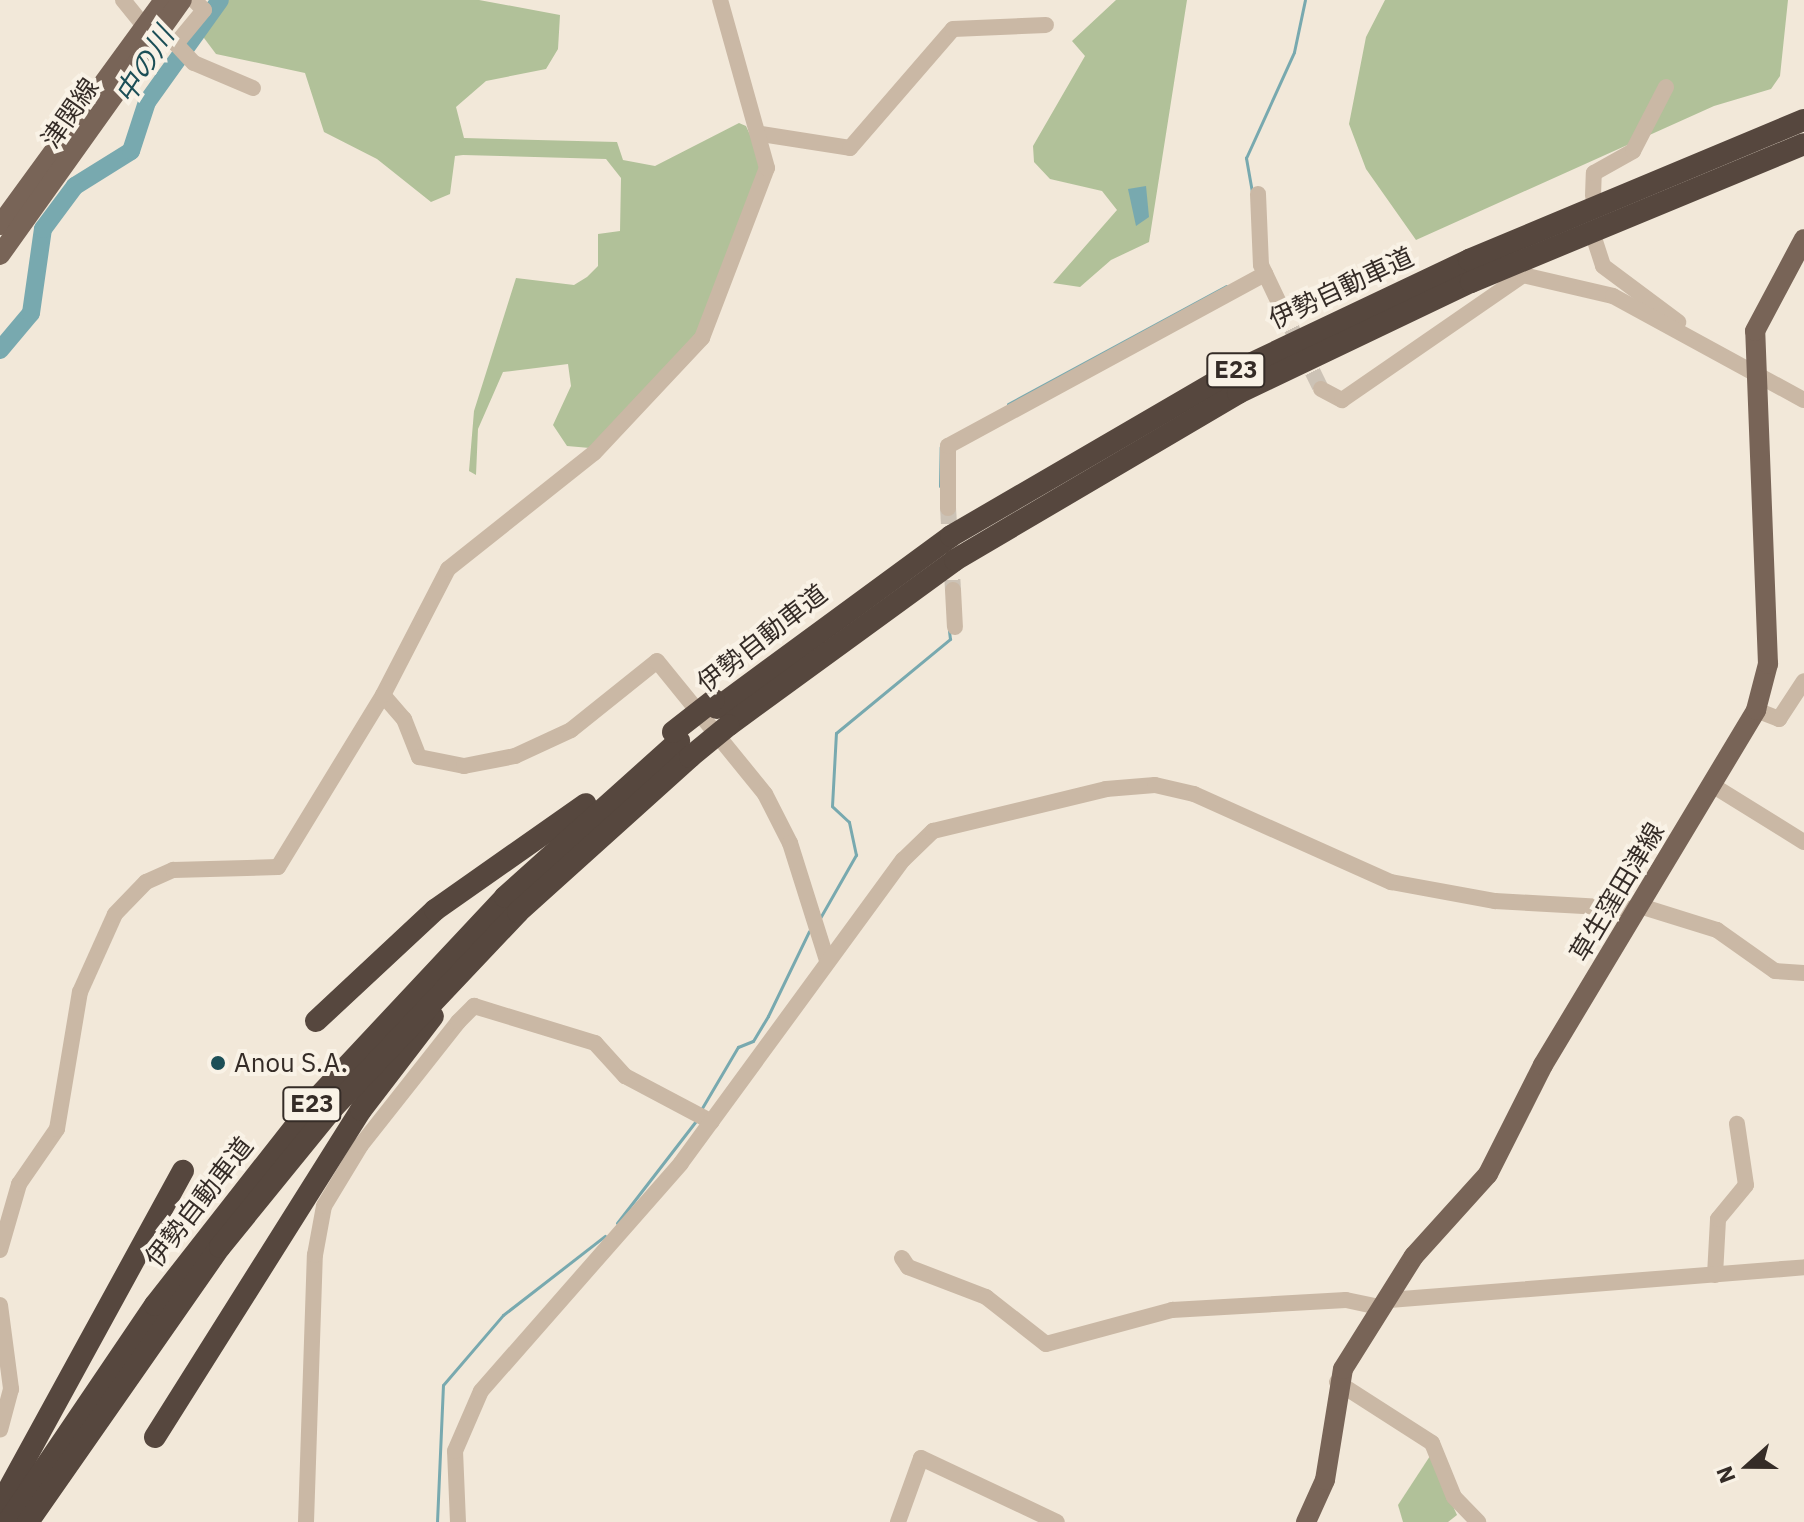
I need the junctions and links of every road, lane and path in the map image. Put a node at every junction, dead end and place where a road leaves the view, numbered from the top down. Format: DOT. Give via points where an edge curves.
graph roads {
  1 [pos="123,0"];
  2 [pos="164,0"];
  3 [pos="182,0"];
  4 [pos="194,0"];
  5 [pos="720,0"];
  6 [pos="140,21"];
  7 [pos="1046,25"];
  8 [pos="1666,87"];
  9 [pos="253,88"];
  10 [pos="1804,120"];
  11 [pos="761,134"];
  12 [pos="1804,144"];
  13 [pos="1258,194"];
  14 [pos="1593,196"];
  15 [pos="0,225"];
  16 [pos="1804,239"];
  17 [pos="1595,241"];
  18 [pos="2,248"];
  19 [pos="1265,274"];
  20 [pos="1281,307"];
  21 [pos="1686,332"];
  22 [pos="1753,369"];
  23 [pos="1321,389"];
  24 [pos="1804,400"];
  25 [pos="948,508"];
  26 [pos="953,590"];
  27 [pos="955,627"];
  28 [pos="1804,681"];
  29 [pos="383,695"];
  30 [pos="1756,710"];
  31 [pos="720,711"];
  32 [pos="680,744"];
  33 [pos="1712,785"];
  34 [pos="1804,842"];
  35 [pos="544,888"];
  36 [pos="1639,907"];
  37 [pos="827,960"];
  38 [pos="1804,973"];
  39 [pos="316,1021"];
  40 [pos="703,1117"];
  41 [pos="1737,1124"];
  42 [pos="183,1171"];
  43 [pos="0,1250"];
  44 [pos="902,1258"];
  45 [pos="1804,1267"];
  46 [pos="1715,1275"];
  47 [pos="1386,1304"];
  48 [pos="0,1305"];
  49 [pos="1337,1382"];
  50 [pos="0,1430"];
  51 [pos="155,1437"];
  52 [pos="0,1505"];
  53 [pos="8,1522"];
  54 [pos="28,1522"];
  55 [pos="306,1522"];
  56 [pos="458,1522"];
  57 [pos="898,1522"];
  58 [pos="1057,1522"];
  59 [pos="1306,1522"];
  60 [pos="1478,1522"];
  1 -- 6 [label="street"];
  2 -- 15 [label="main road, 津関線"];
  3 -- 18 [label="main road, 津関線"];
  4 -- 9 [label="street" via="204,10 183,53"];
  5 -- 11 [label="street"];
  7 -- 11 [label="street" via="953,29 850,148"];
  8 -- 14 [label="street" via="1633,151 1594,173"];
  10 -- 31 [label="highway, 伊勢自動車道 / E23" via="1469,260 1229,374 951,536 785,653"];
  11 -- 29 [label="street" via="766,174 702,338 594,453 448,569"];
  12 -- 31 [label="highway, 伊勢自動車道 / E23" via="1471,282 1238,393 955,560"];
  13 -- 19 [label="street"];
  16 -- 22 [label="main road, 草生窪田津線" via="1755,331"];
  17 -- 21 [label="street" via="1603,266"];
  19 -- 20 [label="street"];
  19 -- 25 [label="street" via="948,446"];
  21 -- 22 [label="street"];
  21 -- 23 [label="street" via="1593,287 1523,275 1342,400"];
  22 -- 24 [label="street"];
  22 -- 30 [label="main road, 草生窪田津線" via="1768,584 1768,664"];
  26 -- 27 [label="street"];
  28 -- 30 [label="street" via="1779,719"];
  29 -- 37 [label="street" via="419,757 464,766 515,756 571,730 657,661 765,794 790,843"];
  29 -- 43 [label="street" via="278,867 173,870 146,882 115,914 80,992 57,1129 19,1184"];
  30 -- 33 [label="main road, 草生窪田津線"];
  31 -- 32 [label="highway, 伊勢自動車道, bridge"];
  32 -- 35 [label="highway, 伊勢自動車道 / E23"];
  32 -- 39 [label="highway" via="435,910"];
  32 -- 53 [label="highway, 伊勢自動車道 / E23" via="505,897 319,1096 155,1305"];
  33 -- 34 [label="street"];
  33 -- 36 [label="main road, 草生窪田津線"];
  35 -- 51 [label="highway" via="379,1085"];
  35 -- 54 [label="highway, 伊勢自動車道 / E23" via="386,1046 270,1182"];
  36 -- 37 [label="street" via="1495,901 1391,882 1194,794 1130,785 933,831"];
  36 -- 38 [label="street" via="1717,930 1775,971"];
  36 -- 47 [label="main road, 草生窪田津線" via="1488,1174 1414,1256"];
  37 -- 40 [label="street"];
  40 -- 55 [label="street" via="625,1076 595,1043 474,1006 458,1022 361,1145 324,1206 315,1255"];
  40 -- 56 [label="street" via="474,1401 455,1451"];
  41 -- 46 [label="street" via="1746,1185 1718,1219"];
  42 -- 52 [label="highway"];
  44 -- 47 [label="street" via="908,1267 986,1297 1046,1344 1172,1310 1346,1300"];
  45 -- 46 [label="street"];
  46 -- 47 [label="street"];
  47 -- 49 [label="main road, 草生窪田津線"];
  48 -- 50 [label="street" via="11,1389"];
  49 -- 59 [label="main road, 草生窪田津線" via="1327,1473"];
  49 -- 60 [label="street" via="1424,1434 1454,1497"];
  57 -- 58 [label="street" via="921,1458"];
}
